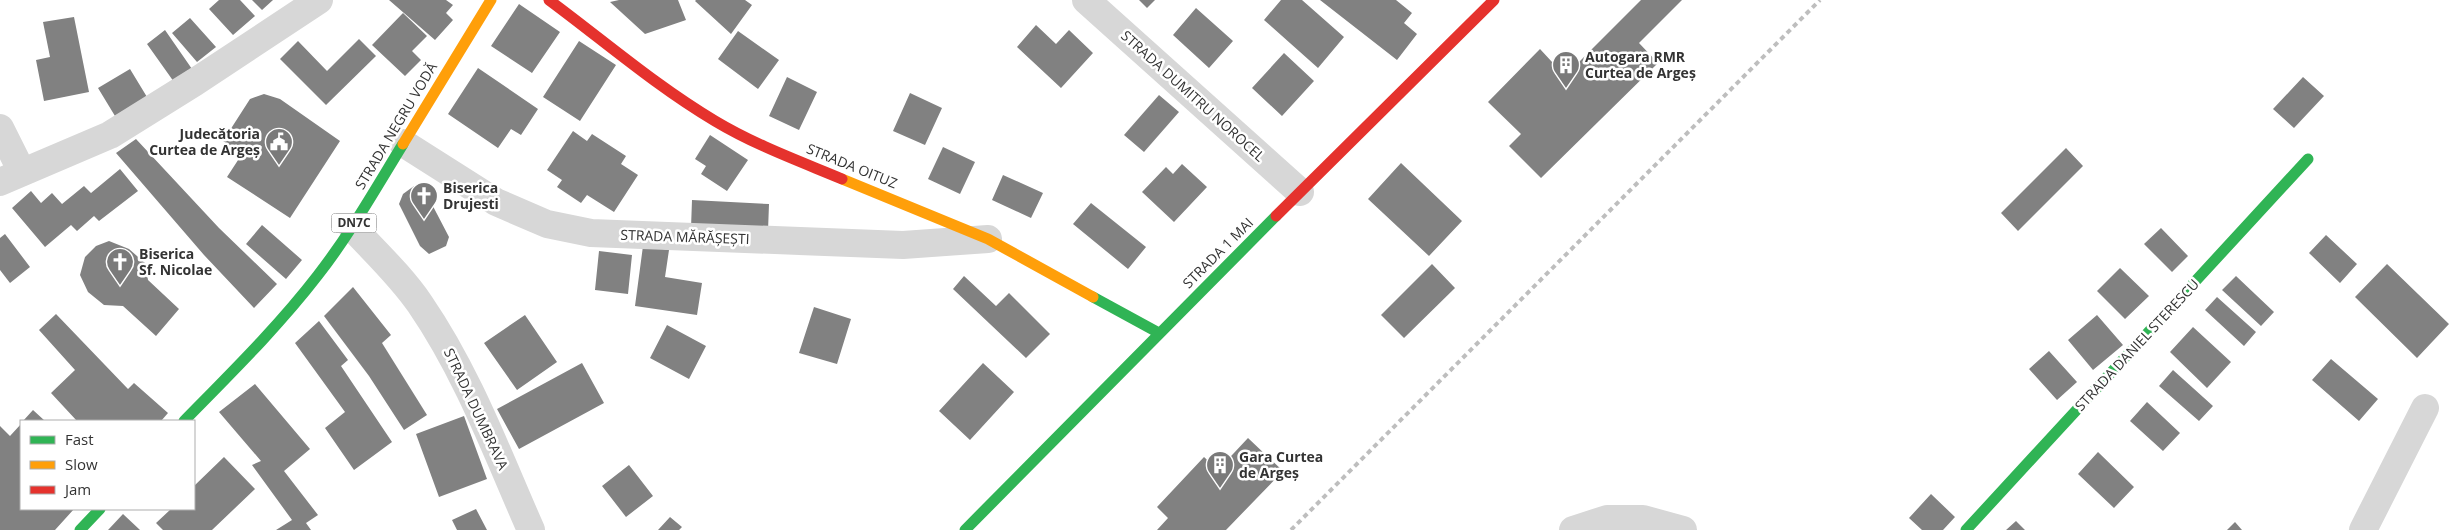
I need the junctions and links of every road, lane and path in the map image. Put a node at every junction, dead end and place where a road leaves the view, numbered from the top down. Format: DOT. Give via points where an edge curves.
graph roads {
  1 [pos="319,0"];
  2 [pos="490,0"];
  3 [pos="549,0"];
  4 [pos="1086,0"];
  5 [pos="1494,0"];
  6 [pos="0,128"];
  7 [pos="403,143"];
  8 [pos="2308,160"];
  9 [pos="11,177"];
  10 [pos="1300,192"];
  11 [pos="907,205"];
  12 [pos="352,227"];
  13 [pos="988,239"];
  14 [pos="904,245"];
  15 [pos="1159,333"];
  16 [pos="2425,408"];
  17 [pos="185,420"];
  18 [pos="99,510"];
  19 [pos="80,530"];
  20 [pos="531,530"];
  21 [pos="965,530"];
  22 [pos="1573,530"];
  23 [pos="1683,530"];
  24 [pos="1966,530"];
  25 [pos="2363,530"];
  1 -- 9 [label="street" via="117,131"];
  2 -- 7 [label="main road, STRADA NEGRU VODĂ / DN7C"];
  3 -- 11 [label="main road, STRADA OITUZ" via="716,121 758,144"];
  4 -- 10 [label="street, STRADA DUMITRU NOROCEL"];
  5 -- 10 [label="main road, STRADA 1 MAI"];
  6 -- 9 [label="street"];
  7 -- 12 [label="main road, STRADA NEGRU VODĂ / DN7C"];
  7 -- 14 [label="street, STRADA MĂRĂȘEȘTI" via="496,202 547,224 591,233"];
  8 -- 24 [label="main road, STRADA DANIEL STERESCU"];
  10 -- 15 [label="main road, STRADA 1 MAI"];
  11 -- 13 [label="main road, STRADA OITUZ"];
  11 -- 14 [label="street"];
  12 -- 17 [label="main road, STRADA NEGRU VODĂ / DN7C" via="318,276 266,337"];
  12 -- 20 [label="street, STRADA DUMBRAVA" via="419,303 453,356"];
  13 -- 14 [label="street, STRADA MĂRĂȘEȘTI"];
  13 -- 15 [label="main road, STRADA OITUZ"];
  15 -- 21 [label="main road, STRADA 1 MAI"];
  16 -- 25 [label="street"];
  18 -- 19 [label="main road"];
  22 -- 23 [label="street" via="1607,519 1643,519"];
}
